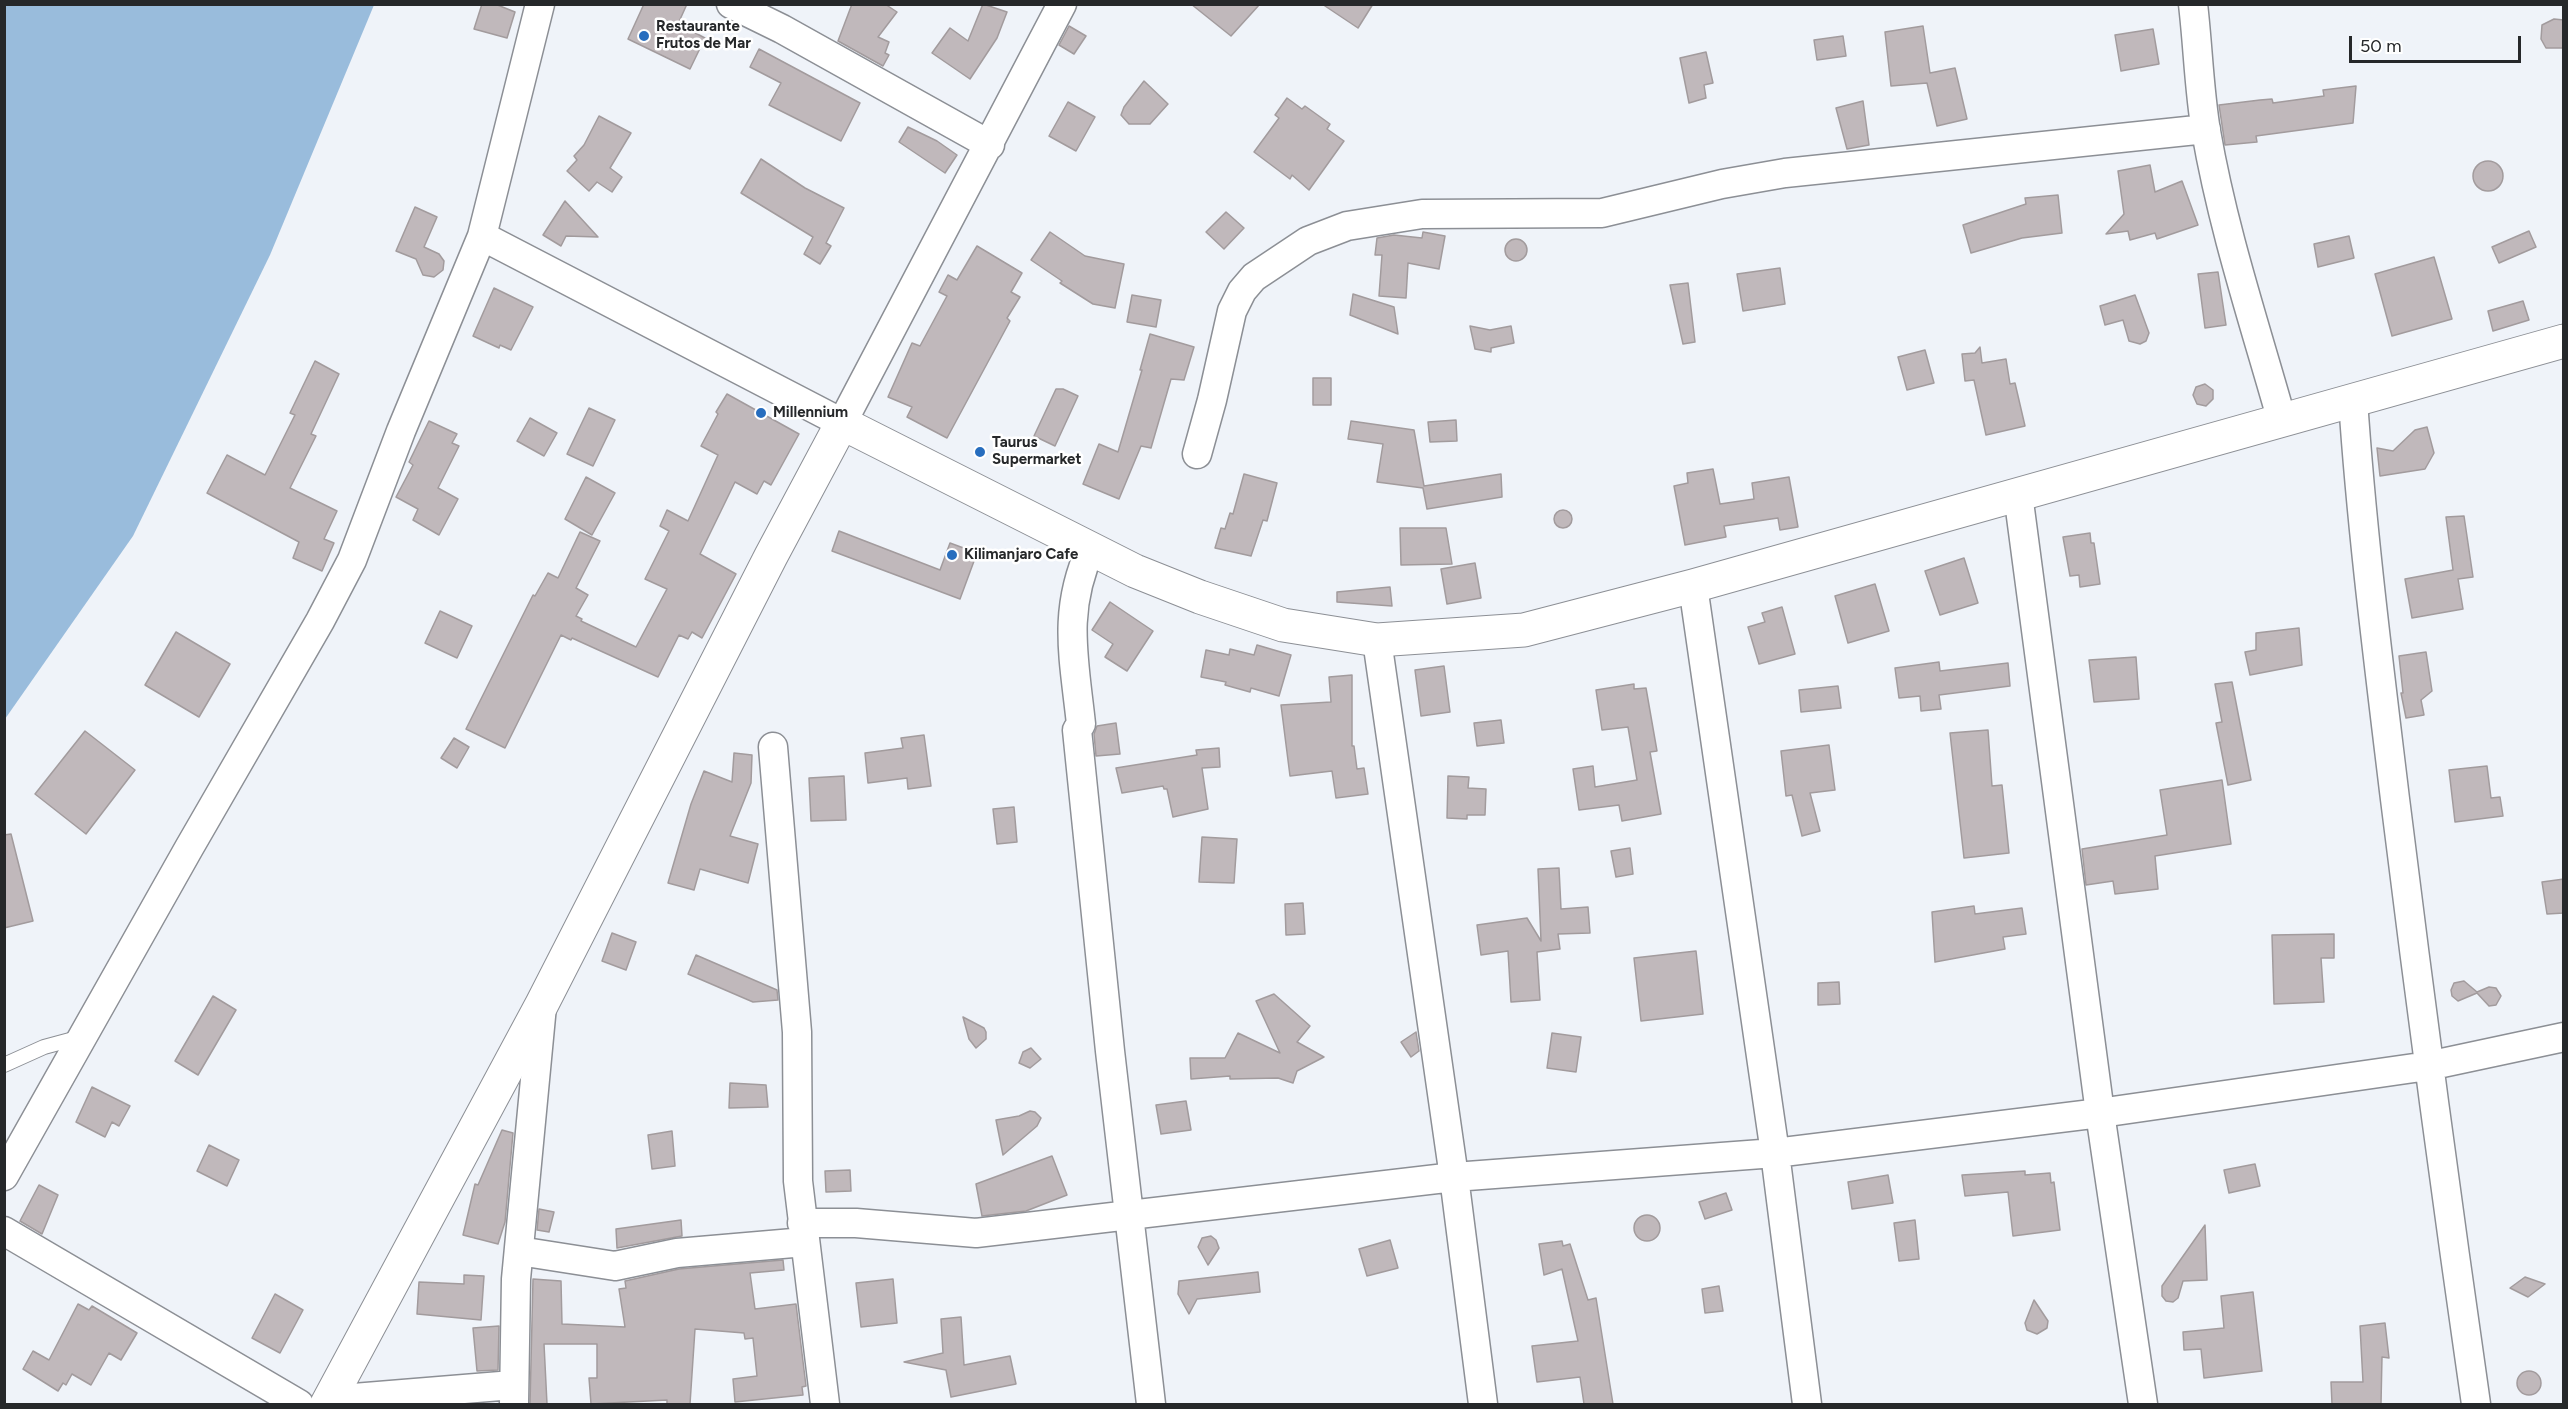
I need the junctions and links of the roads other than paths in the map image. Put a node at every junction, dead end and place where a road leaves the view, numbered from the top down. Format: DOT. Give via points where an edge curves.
graph roads {
  1 [pos="540,4"];
  2 [pos="731,4"];
  3 [pos="1062,4"];
  4 [pos="2193,4"];
  5 [pos="2206,129"];
  6 [pos="990,146"];
  7 [pos="482,236"];
  8 [pos="2564,341"];
  9 [pos="2353,400"];
  10 [pos="2283,421"];
  11 [pos="842,423"];
  12 [pos="1197,454"];
  13 [pos="2018,494"];
  14 [pos="1091,548"];
  15 [pos="1693,586"];
  16 [pos="1377,640"];
  17 [pos="773,747"];
  18 [pos="542,1004"];
  19 [pos="83,1036"];
  20 [pos="2564,1037"];
  21 [pos="4,1065"];
  22 [pos="2428,1066"];
  23 [pos="2100,1113"];
  24 [pos="1775,1153"];
  25 [pos="4,1176"];
  26 [pos="1454,1177"];
  27 [pos="1128,1214"];
  28 [pos="4,1231"];
  29 [pos="803,1232"];
  30 [pos="519,1251"];
  31 [pos="514,1395"];
  32 [pos="319,1403"];
  33 [pos="825,1404"];
  34 [pos="1151,1404"];
  35 [pos="1483,1404"];
  36 [pos="1807,1404"];
  37 [pos="2143,1404"];
  38 [pos="2476,1404"];
  1 -- 7 [label="street"];
  2 -- 6 [label="street"];
  3 -- 6 [label="street"];
  4 -- 5 [label="street"];
  5 -- 10 [label="street" via="2227,230"];
  5 -- 12 [label="street" via="1785,173 1602,213 1422,214 1347,226 1308,241 1254,277 1242,291 1232,311"];
  6 -- 11 [label="street"];
  7 -- 11 [label="street"];
  7 -- 19 [label="street" via="352,560"];
  8 -- 9 [label="main road"];
  9 -- 10 [label="main road"];
  9 -- 22 [label="street" via="2373,621"];
  10 -- 13 [label="main road"];
  11 -- 14 [label="main road"];
  11 -- 18 [label="main road"];
  13 -- 15 [label="main road"];
  13 -- 23 [label="street"];
  14 -- 16 [label="main road" via="1134,571 1283,625"];
  14 -- 27 [label="street" via="1079,572 1073,600 1072,633 1081,724 1077,730"];
  15 -- 16 [label="main road" via="1524,630"];
  15 -- 24 [label="street"];
  16 -- 26 [label="street"];
  17 -- 29 [label="street" via="795,997 798,1181"];
  18 -- 30 [label="street"];
  18 -- 32 [label="main road"];
  19 -- 21 [label="lane" via="44,1047"];
  19 -- 25 [label="street"];
  20 -- 22 [label="street"];
  22 -- 23 [label="street"];
  22 -- 38 [label="street"];
  23 -- 24 [label="street"];
  23 -- 37 [label="street"];
  24 -- 26 [label="street"];
  24 -- 36 [label="street"];
  26 -- 27 [label="street"];
  26 -- 35 [label="street"];
  27 -- 29 [label="street" via="976,1233 856,1223"];
  27 -- 34 [label="street"];
  28 -- 32 [label="street"];
  29 -- 30 [label="street" via="615,1266"];
  29 -- 33 [label="street"];
  30 -- 31 [label="street"];
  31 -- 32 [label="street"];
}
